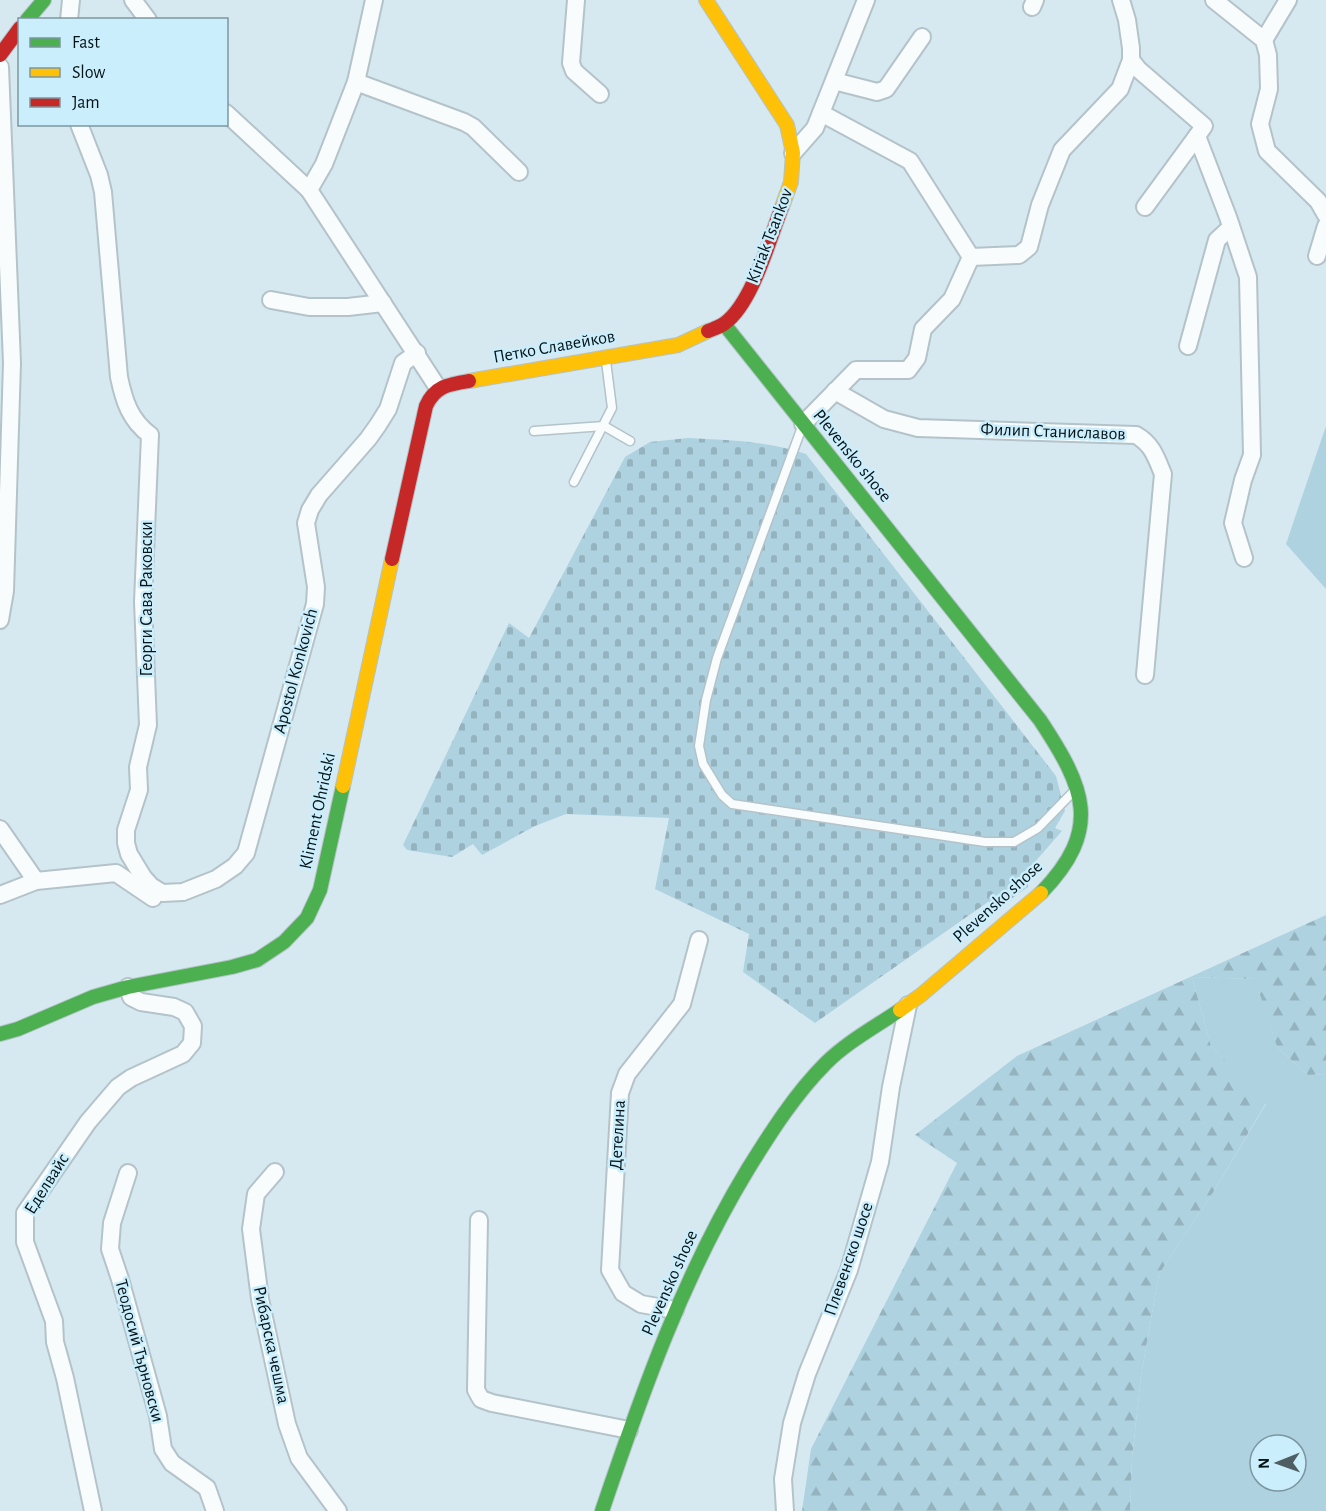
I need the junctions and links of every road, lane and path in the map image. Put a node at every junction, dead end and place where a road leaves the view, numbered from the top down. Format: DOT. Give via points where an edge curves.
graph roads {
  1 [pos="44,0"];
  2 [pos="71,0"];
  3 [pos="134,0"];
  4 [pos="374,0"];
  5 [pos="576,0"];
  6 [pos="706,0"];
  7 [pos="866,0"];
  8 [pos="1121,0"];
  9 [pos="1214,0"];
  10 [pos="1288,0"];
  11 [pos="29,18"];
  12 [pos="69,18"];
  13 [pos="147,18"];
  14 [pos="18,31"];
  15 [pos="922,37"];
  16 [pos="1264,40"];
  17 [pos="0,55"];
  18 [pos="1131,60"];
  19 [pos="0,67"];
  20 [pos="834,81"];
  21 [pos="356,82"];
  22 [pos="600,94"];
  23 [pos="821,113"];
  24 [pos="228,115"];
  25 [pos="81,126"];
  26 [pos="1197,136"];
  27 [pos="793,153"];
  28 [pos="519,172"];
  29 [pos="309,190"];
  30 [pos="1145,207"];
  31 [pos="1326,215"];
  32 [pos="1326,226"];
  33 [pos="1231,227"];
  34 [pos="1317,256"];
  35 [pos="970,257"];
  36 [pos="271,300"];
  37 [pos="383,303"];
  38 [pos="724,324"];
  39 [pos="678,345"];
  40 [pos="1188,346"];
  41 [pos="417,353"];
  42 [pos="605,357"];
  43 [pos="438,387"];
  44 [pos="835,391"];
  45 [pos="803,424"];
  46 [pos="604,426"];
  47 [pos="534,431"];
  48 [pos="630,441"];
  49 [pos="574,483"];
  50 [pos="1244,558"];
  51 [pos="0,620"];
  52 [pos="1145,675"];
  53 [pos="1077,787"];
  54 [pos="0,829"];
  55 [pos="36,881"];
  56 [pos="162,893"];
  57 [pos="0,895"];
  58 [pos="699,940"];
  59 [pos="128,987"];
  60 [pos="908,1005"];
  61 [pos="0,1034"];
  62 [pos="274,1172"];
  63 [pos="128,1173"];
  64 [pos="479,1220"];
  65 [pos="675,1310"];
  66 [pos="629,1430"];
  67 [pos="93,1511"];
  68 [pos="215,1511"];
  69 [pos="338,1511"];
  70 [pos="602,1511"];
  71 [pos="785,1511"];
  1 -- 11 [label="street"];
  2 -- 12 [label="street"];
  3 -- 13 [label="street"];
  4 -- 21 [label="street"];
  5 -- 22 [label="street" via="571,63 574,71"];
  6 -- 27 [label="street, Kiriak Tsankov" via="787,125"];
  7 -- 20 [label="street"];
  8 -- 18 [label="street"];
  9 -- 16 [label="street"];
  10 -- 16 [label="street"];
  14 -- 17 [label="street"];
  15 -- 20 [label="street" via="886,89 877,92"];
  16 -- 31 [label="street" via="1269,55 1269,89 1260,124 1268,151 1318,201"];
  18 -- 26 [label="street" via="1204,126"];
  18 -- 35 [label="street" via="1120,89 1062,150 1040,205 1029,247 1019,255"];
  19 -- 51 [label="street" via="12,363 5,591"];
  20 -- 23 [label="street"];
  21 -- 28 [label="street" via="464,122"];
  21 -- 29 [label="street" via="324,164"];
  23 -- 27 [label="street" via="815,128"];
  23 -- 35 [label="street" via="910,161"];
  24 -- 29 [label="street"];
  25 -- 56 [label="street, Георги Сава Раковски" via="103,192 124,402 150,435 143,602 148,725 138,767 139,790 126,830 126,843 143,877"];
  26 -- 30 [label="street"];
  26 -- 33 [label="street"];
  27 -- 38 [label="street, Kiriak Tsankov" via="791,182 750,290"];
  29 -- 37 [label="street"];
  32 -- 34 [label="street"];
  33 -- 40 [label="street" via="1217,240"];
  33 -- 50 [label="street" via="1248,277 1252,454 1233,523"];
  35 -- 44 [label="street" via="952,299 922,329 917,358 908,370 856,370"];
  36 -- 37 [label="street" via="309,307"];
  37 -- 41 [label="street"];
  38 -- 39 [label="street, Kiriak Tsankov"];
  38 -- 45 [label="street, Plevensko shose"];
  39 -- 42 [label="street, Петко Славейков"];
  41 -- 43 [label="street"];
  41 -- 56 [label="street, Apostol Konkovich" via="403,363 388,409 378,424 310,510 306,523 315,604 246,853 216,879 183,892"];
  42 -- 43 [label="street, Петко Славейков"];
  42 -- 46 [label="lane" via="612,408"];
  43 -- 59 [label="street, Kliment Ohridski" via="424,411 320,890 307,918 284,942 257,960"];
  44 -- 45 [label="street"];
  44 -- 52 [label="street, Филип Станиславов" via="884,418 918,428 1136,435 1148,442 1163,474"];
  45 -- 53 [label="street, Plevensko shose" via="1040,720"];
  45 -- 53 [label="lane" via="717,658 706,700 699,746 703,765 722,795 732,804 985,842 1014,842 1038,828"];
  46 -- 47 [label="lane"];
  46 -- 48 [label="lane"];
  46 -- 49 [label="lane"];
  53 -- 60 [label="street, Plevensko shose" via="1081,810 1079,840 1055,878"];
  54 -- 55 [label="street"];
  55 -- 56 [label="street" via="116,873 157,900"];
  55 -- 57 [label="street"];
  58 -- 65 [label="street, Детелина" via="682,1004 627,1074 620,1093 610,1270 623,1293 641,1304"];
  59 -- 61 [label="street, Kliment Ohridski"];
  59 -- 67 [label="street, Еделвайс" via="131,997 141,1002 185,1012 193,1026 192,1043 183,1054 118,1087 88,1122 25,1213 25,1242 54,1321 55,1342"];
  60 -- 65 [label="street, Plevensko shose" via="828,1062 776,1124 735,1188"];
  60 -- 71 [label="street, Плевенско шосе" via="880,1162 849,1270 807,1374 792,1423 783,1479"];
  62 -- 69 [label="street, Рибарска чешма" via="256,1194 251,1229 260,1299 287,1424 299,1458"];
  63 -- 68 [label="street, Теодосий Търновски" via="112,1223 110,1249 164,1449 172,1463 207,1488"];
  64 -- 66 [label="street" via="476,1390 481,1399"];
  65 -- 66 [label="street, Plevensko shose"];
  66 -- 70 [label="street, Plevensko shose"];
}
